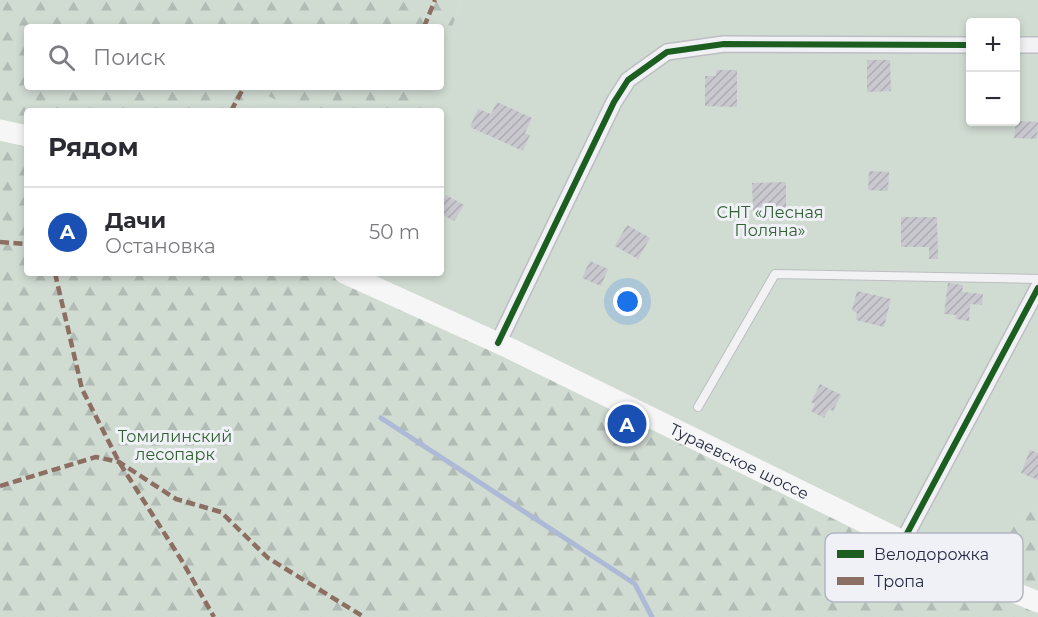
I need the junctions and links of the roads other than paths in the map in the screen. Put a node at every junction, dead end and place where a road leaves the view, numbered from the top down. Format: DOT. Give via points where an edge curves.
graph roads {
  1 [pos="966,45"];
  2 [pos="1020,45"];
  3 [pos="1038,45"];
  4 [pos="0,130"];
  5 [pos="24,135"];
  6 [pos="351,276"];
  7 [pos="1038,279"];
  8 [pos="1038,288"];
  9 [pos="498,343"];
  10 [pos="698,407"];
  11 [pos="887,533"];
  12 [pos="907,533"];
  13 [pos="1023,596"];
  14 [pos="1038,602"];
  1 -- 9 [label="street" via="724,44 667,52 628,80 614,102"];
  2 -- 3 [label="street"];
  4 -- 5 [label="main road"];
  6 -- 9 [label="main road, Тураевское шоссе"];
  7 -- 10 [label="lane" via="775,274"];
  8 -- 12 [label="street"];
  9 -- 11 [label="main road, Тураевское шоссе"];
  13 -- 14 [label="main road, Тураевское шоссе"];
}
